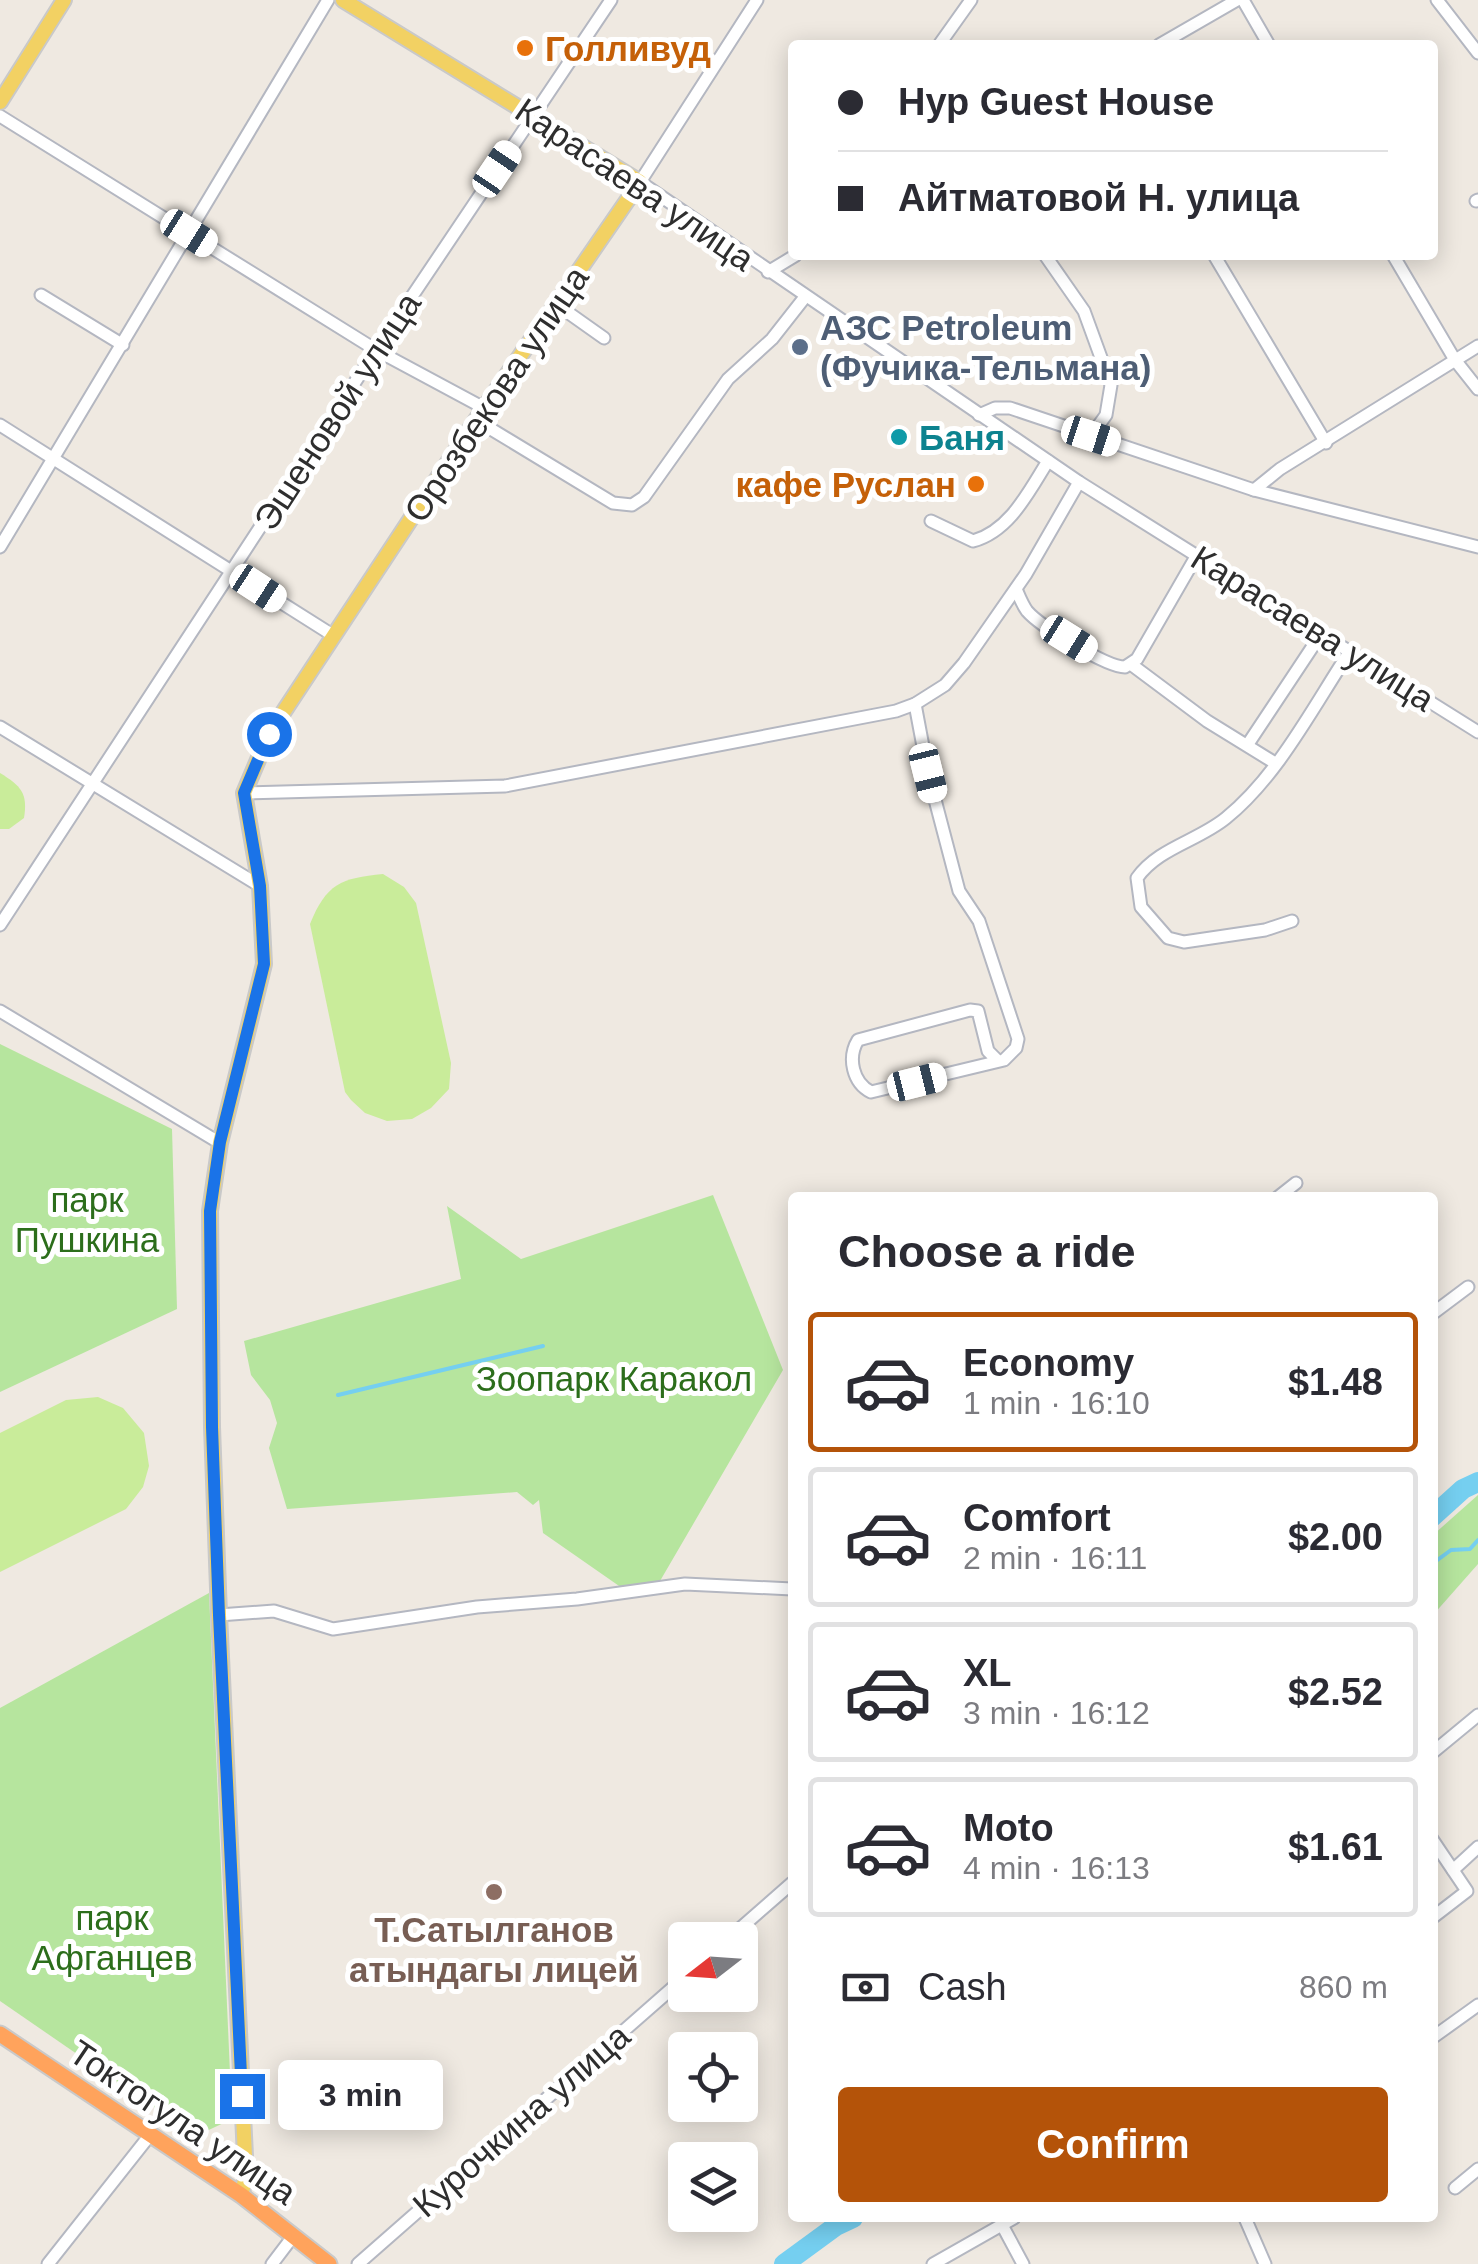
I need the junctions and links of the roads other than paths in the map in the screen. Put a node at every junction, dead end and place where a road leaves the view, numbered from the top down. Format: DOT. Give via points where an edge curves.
graph roads {
  1 [pos="64,0"];
  2 [pos="328,0"];
  3 [pos="343,0"];
  4 [pos="611,0"];
  5 [pos="758,0"];
  6 [pos="971,0"];
  7 [pos="1204,0"];
  8 [pos="1240,0"];
  9 [pos="1437,0"];
  10 [pos="1219,10"];
  11 [pos="943,40"];
  12 [pos="1168,40"];
  13 [pos="1266,40"];
  14 [pos="1478,53"];
  15 [pos="0,102"];
  16 [pos="533,114"];
  17 [pos="0,116"];
  18 [pos="640,182"];
  19 [pos="189,233"];
  20 [pos="788,260"];
  21 [pos="1048,260"];
  22 [pos="1217,260"];
  23 [pos="1396,260"];
  24 [pos="768,272"];
  25 [pos="41,295"];
  26 [pos="804,297"];
  27 [pos="556,304"];
  28 [pos="604,338"];
  29 [pos="123,345"];
  30 [pos="1478,346"];
  31 [pos="376,350"];
  32 [pos="1455,360"];
  33 [pos="1478,389"];
  34 [pos="480,414"];
  35 [pos="979,415"];
  36 [pos="0,425"];
  37 [pos="1091,436"];
  38 [pos="1326,443"];
  39 [pos="54,460"];
  40 [pos="1048,461"];
  41 [pos="1079,482"];
  42 [pos="1254,490"];
  43 [pos="931,521"];
  44 [pos="0,547"];
  45 [pos="1478,547"];
  46 [pos="1197,555"];
  47 [pos="232,572"];
  48 [pos="1016,589"];
  49 [pos="1322,634"];
  50 [pos="334,636"];
  51 [pos="1350,651"];
  52 [pos="1132,665"];
  53 [pos="915,704"];
  54 [pos="0,727"];
  55 [pos="1478,732"];
  56 [pos="1248,744"];
  57 [pos="1276,763"];
  58 [pos="93,784"];
  59 [pos="244,793"];
  60 [pos="260,886"];
  61 [pos="1292,921"];
  62 [pos="0,926"];
  63 [pos="0,1011"];
  64 [pos="998,1060"];
  65 [pos="220,1142"];
  66 [pos="1296,1183"];
  67 [pos="1285,1192"];
  68 [pos="1468,1287"];
  69 [pos="1438,1310"];
  70 [pos="788,1588"];
  71 [pos="219,1615"];
  72 [pos="1478,1715"];
  73 [pos="1438,1748"];
  74 [pos="1478,1847"];
  75 [pos="1438,1848"];
  76 [pos="1453,1870"];
  77 [pos="788,1887"];
  78 [pos="1468,1891"];
  79 [pos="1478,1900"];
  80 [pos="1438,1914"];
  81 [pos="748,1922"];
  82 [pos="668,1992"];
  83 [pos="1478,2004"];
  84 [pos="0,2034"];
  85 [pos="1438,2034"];
  86 [pos="150,2135"];
  87 [pos="1478,2169"];
  88 [pos="1455,2188"];
  89 [pos="241,2195"];
  90 [pos="1006,2222"];
  91 [pos="1008,2222"];
  92 [pos="1248,2222"];
  93 [pos="294,2235"];
  94 [pos="48,2264"];
  95 [pos="272,2264"];
  96 [pos="329,2264"];
  97 [pos="358,2264"];
  98 [pos="933,2264"];
  99 [pos="1024,2264"];
  100 [pos="1265,2264"];
  1 -- 15 [label="main road"];
  2 -- 19 [label="street"];
  3 -- 16 [label="main road, Карасаева улица"];
  4 -- 16 [label="street, Эшеновой улица"];
  5 -- 18 [label="street, Орозбекова улица"];
  6 -- 11 [label="street"];
  7 -- 10 [label="street"];
  8 -- 10 [label="street"];
  8 -- 13 [label="street"];
  9 -- 14 [label="street"];
  10 -- 12 [label="street"];
  16 -- 18 [label="main road, Карасаева улица"];
  16 -- 31 [label="street, Эшеновой улица"];
  17 -- 19 [label="street"];
  18 -- 24 [label="street, Карасаева улица"];
  18 -- 27 [label="main road, Орозбекова улица"];
  19 -- 29 [label="street"];
  19 -- 31 [label="street"];
  20 -- 24 [label="street"];
  21 -- 37 [label="street" via="1084,311 1111,385 1106,415"];
  22 -- 38 [label="street"];
  23 -- 32 [label="street"];
  24 -- 26 [label="street, Карасаева улица"];
  25 -- 29 [label="street"];
  26 -- 34 [label="street" via="772,339 728,379 632,505 613,503"];
  26 -- 35 [label="street, Карасаева улица"];
  27 -- 28 [label="street"];
  27 -- 34 [label="main road, Орозбекова улица"];
  29 -- 39 [label="street"];
  30 -- 32 [label="street"];
  31 -- 34 [label="street"];
  31 -- 47 [label="street, Эшеновой улица"];
  32 -- 33 [label="street"];
  32 -- 38 [label="street"];
  34 -- 50 [label="main road, Орозбекова улица"];
  35 -- 37 [label="street" via="1010,408"];
  35 -- 40 [label="street, Карасаева улица"];
  36 -- 39 [label="street"];
  37 -- 42 [label="street"];
  38 -- 42 [label="street"];
  39 -- 44 [label="street"];
  39 -- 47 [label="street"];
  40 -- 41 [label="street, Карасаева улица"];
  40 -- 43 [label="street" via="1018,509 985,538 973,541"];
  41 -- 46 [label="street, Карасаева улица"];
  41 -- 48 [label="street"];
  42 -- 45 [label="street"];
  46 -- 49 [label="street, Карасаева улица"];
  46 -- 52 [label="street"];
  47 -- 50 [label="street"];
  47 -- 58 [label="street, Эшеновой улица"];
  48 -- 52 [label="street" via="1040,622 1110,664"];
  48 -- 53 [label="street" via="964,663"];
  49 -- 51 [label="street, Карасаева улица"];
  49 -- 56 [label="street"];
  50 -- 59 [label="main road, Орозбекова улица" via="269,734"];
  51 -- 55 [label="street, Карасаева улица"];
  51 -- 57 [label="street"];
  52 -- 56 [label="street"];
  53 -- 59 [label="street" via="505,786"];
  53 -- 64 [label="street" via="959,891 979,922 1018,1039 1011,1056"];
  54 -- 58 [label="street"];
  56 -- 57 [label="street"];
  57 -- 61 [label="street" via="1224,820 1144,868 1138,897 1151,922 1184,942"];
  58 -- 60 [label="street"];
  58 -- 62 [label="street, Эшеновой улица"];
  59 -- 60 [label="main road"];
  60 -- 65 [label="main road" via="264,964"];
  63 -- 65 [label="street"];
  64 -- 64 [label="street" via="988,1051 976,1010 858,1040 852,1056 859,1083 871,1092"];
  65 -- 71 [label="main road" via="210,1211"];
  66 -- 67 [label="street"];
  68 -- 69 [label="street"];
  70 -- 71 [label="street" via="684,1584 333,1628 274,1611"];
  71 -- 89 [label="main road" via="246,2177"];
  72 -- 73 [label="street"];
  74 -- 76 [label="street"];
  75 -- 76 [label="street"];
  76 -- 78 [label="street"];
  77 -- 81 [label="street"];
  78 -- 79 [label="street"];
  78 -- 80 [label="street"];
  82 -- 97 [label="street, Курочкина улица"];
  83 -- 85 [label="street"];
  84 -- 86 [label="highway, Токтогула улица"];
  86 -- 89 [label="highway, Токтогула улица"];
  86 -- 94 [label="street"];
  87 -- 88 [label="street"];
  89 -- 93 [label="highway, Токтогула улица"];
  90 -- 98 [label="street"];
  91 -- 99 [label="street"];
  92 -- 100 [label="street"];
  93 -- 95 [label="street"];
  93 -- 96 [label="highway, Токтогула улица"];
}
